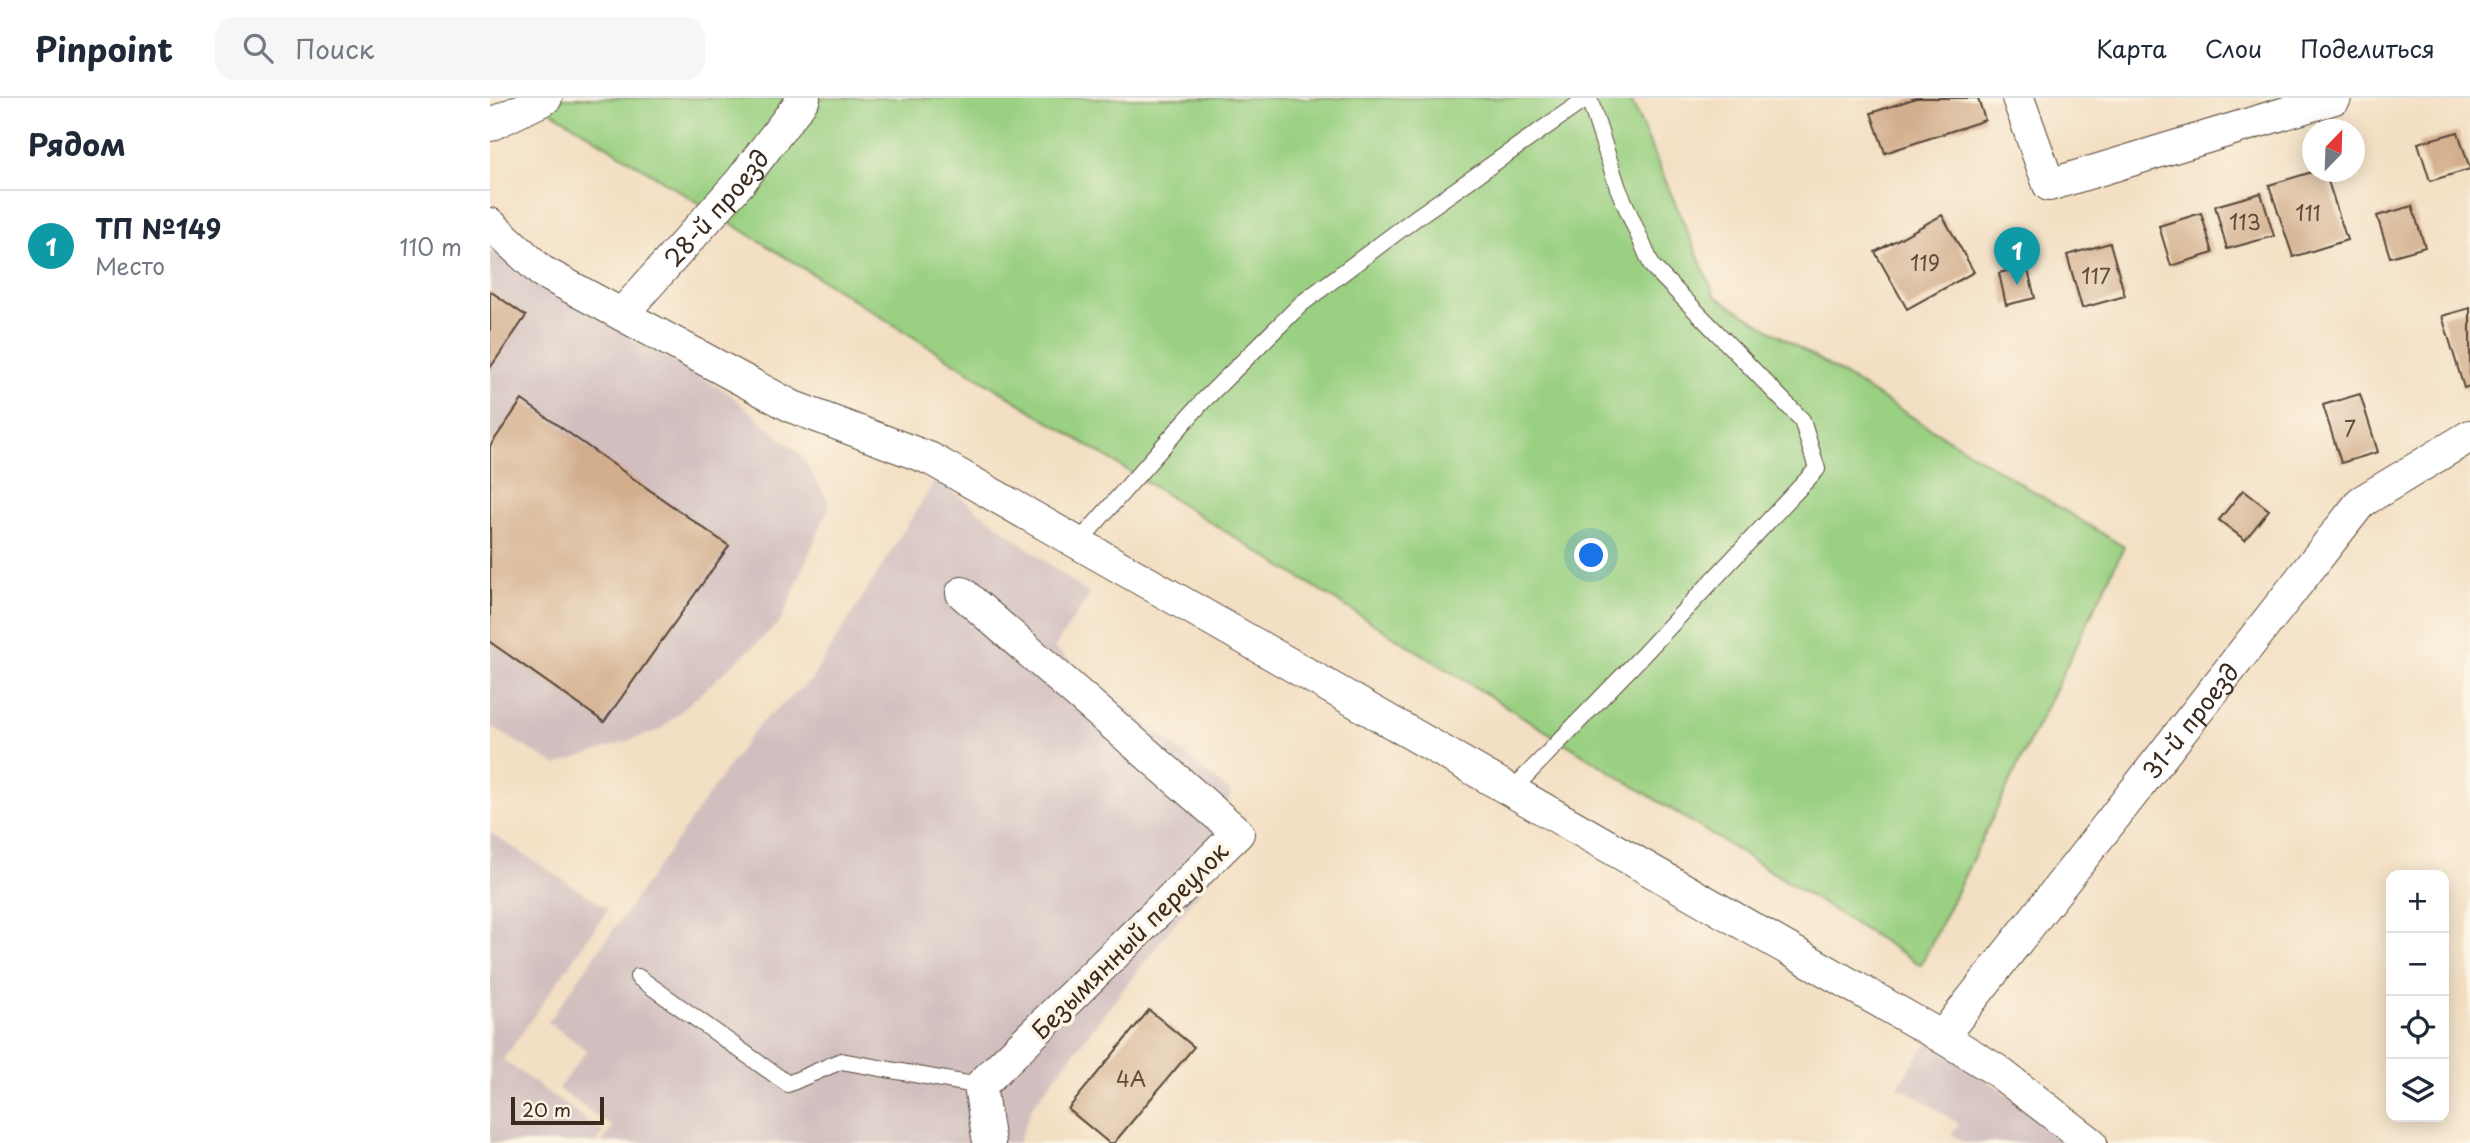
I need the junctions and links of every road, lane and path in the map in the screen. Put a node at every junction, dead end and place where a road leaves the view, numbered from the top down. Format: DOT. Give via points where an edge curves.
graph roads {
  1 [pos="546,98"];
  2 [pos="804,98"];
  3 [pos="1588,98"];
  4 [pos="2018,98"];
  5 [pos="2335,98"];
  6 [pos="2290,104"];
  7 [pos="490,125"];
  8 [pos="490,224"];
  9 [pos="622,314"];
  10 [pos="2470,436"];
  11 [pos="1078,543"];
  12 [pos="962,593"];
  13 [pos="1511,792"];
  14 [pos="638,977"];
  15 [pos="1942,1037"];
  16 [pos="981,1086"];
  17 [pos="989,1143"];
  18 [pos="2091,1143"];
  1 -- 7 [label="street"];
  2 -- 9 [label="street, 28-й проезд" via="740,182"];
  3 -- 11 [label="lane" via="1416,217 1301,304 1203,401"];
  3 -- 13 [label="lane" via="1618,188 1652,266 1802,420 1817,469"];
  4 -- 6 [label="street" via="2049,185"];
  5 -- 6 [label="street"];
  8 -- 9 [label="street" via="541,271"];
  9 -- 11 [label="street" via="793,407 931,459"];
  10 -- 15 [label="street, 31-й проезд" via="2361,502"];
  11 -- 13 [label="street"];
  12 -- 16 [label="street, Безымянный переулок" via="1238,833"];
  13 -- 15 [label="street"];
  14 -- 16 [label="lane" via="788,1084 841,1061"];
  15 -- 18 [label="street" via="1996,1070"];
  16 -- 17 [label="street"];
}
